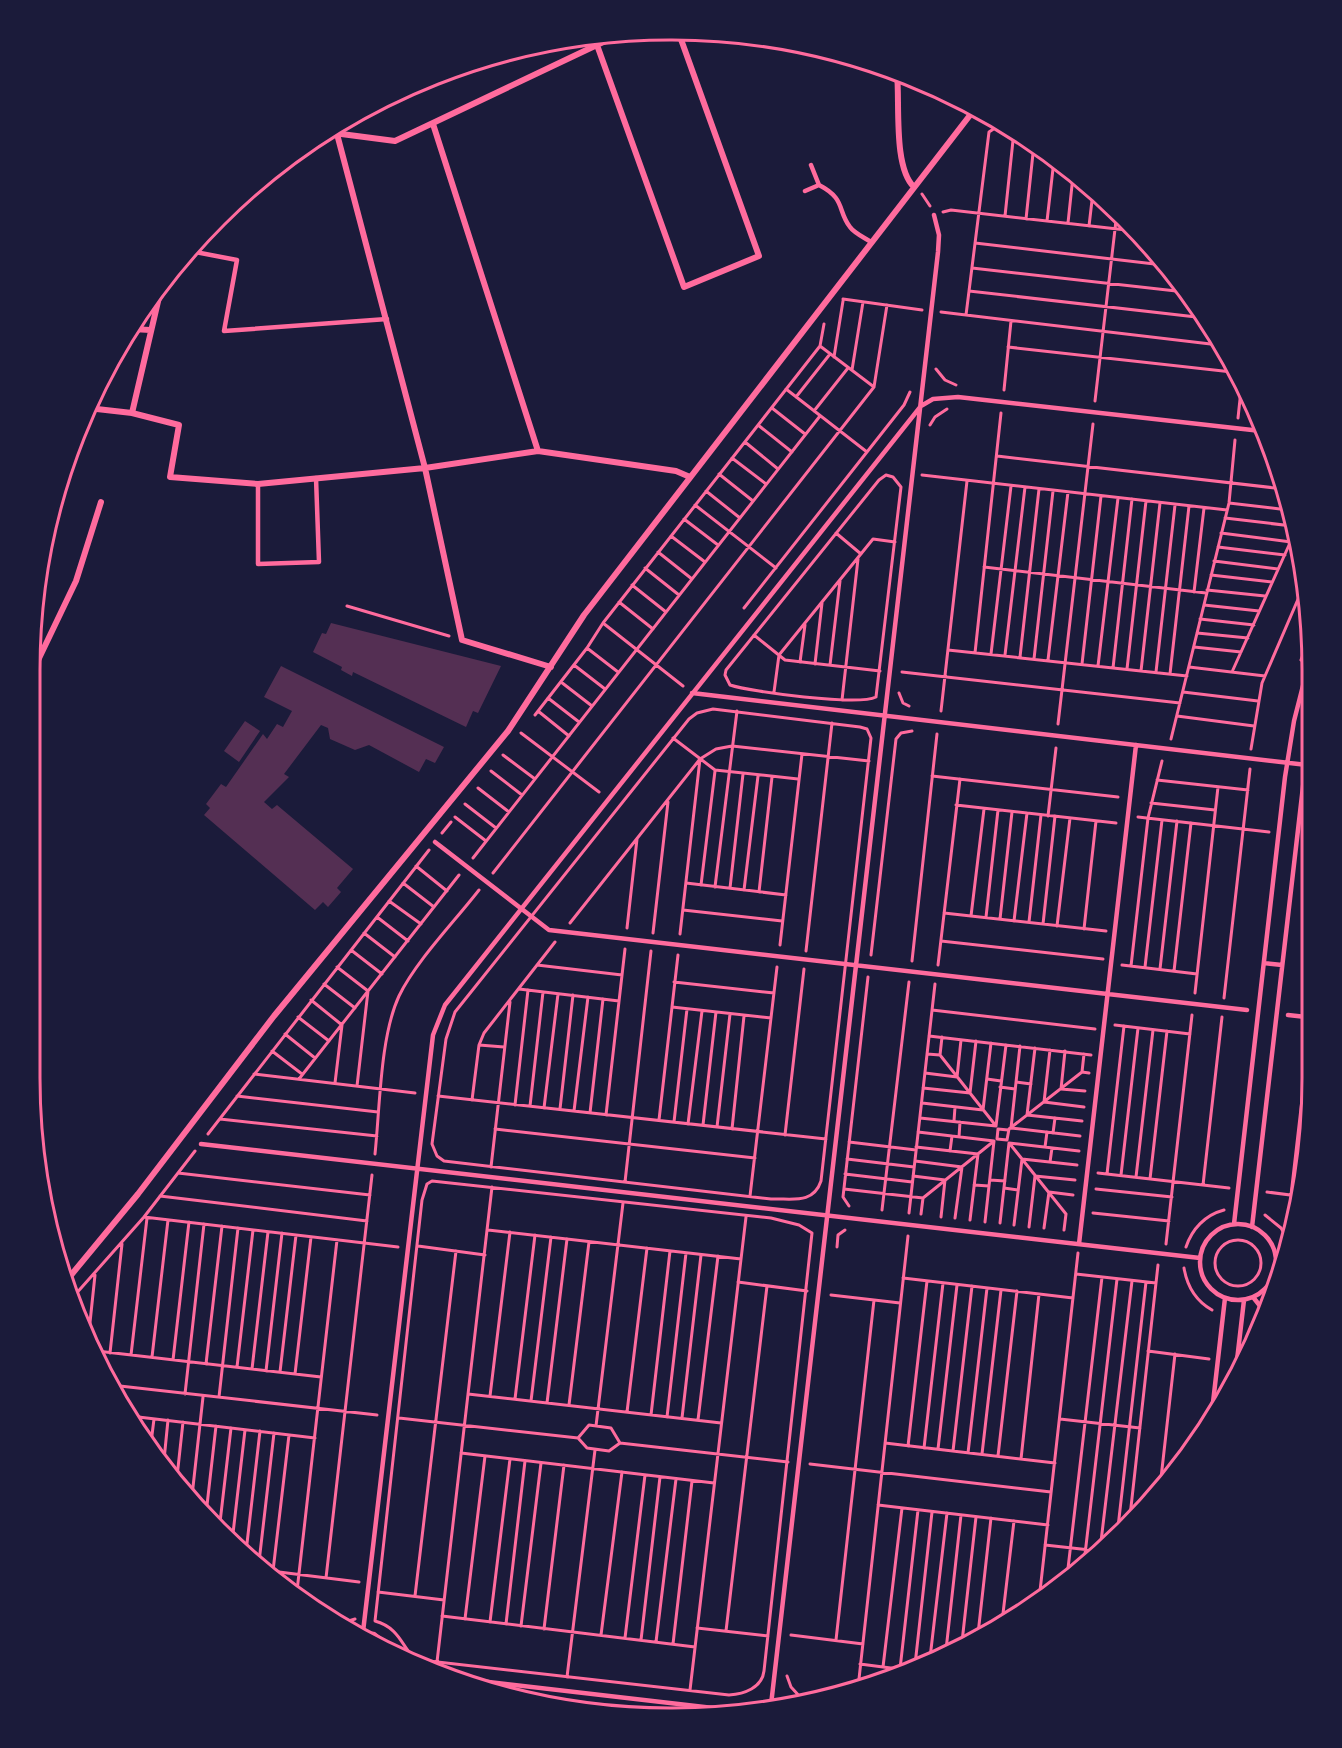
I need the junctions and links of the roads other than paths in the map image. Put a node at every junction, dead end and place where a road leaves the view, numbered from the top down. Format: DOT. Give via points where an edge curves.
graph roads {
  1 [pos="681,41"];
  2 [pos="597,45"];
  3 [pos="897,83"];
  4 [pos="969,116"];
  5 [pos="433,124"];
  6 [pos="341,134"];
  7 [pos="338,137"];
  8 [pos="811,165"];
  9 [pos="819,185"];
  10 [pos="914,186"];
  11 [pos="804,191"];
  12 [pos="934,215"];
  13 [pos="871,242"];
  14 [pos="199,253"];
  15 [pos="155,309"];
  16 [pos="387,319"];
  17 [pos="142,330"];
  18 [pos="150,330"];
  19 [pos="921,406"];
  20 [pos="98,409"];
  21 [pos="132,413"];
  22 [pos="1254,430"];
  23 [pos="538,451"];
  24 [pos="425,468"];
  25 [pos="690,477"];
  26 [pos="316,478"];
  27 [pos="258,484"];
  28 [pos="100,502"];
  29 [pos="41,655"];
  30 [pos="551,667"];
  31 [pos="1302,685"];
  32 [pos="692,693"];
  33 [pos="886,716"];
  34 [pos="1136,745"];
  35 [pos="1287,762"];
  36 [pos="1302,764"];
  37 [pos="1302,798"];
  38 [pos="435,842"];
  39 [pos="521,908"];
  40 [pos="1264,963"];
  41 [pos="856,965"];
  42 [pos="1282,965"];
  43 [pos="1107,994"];
  44 [pos="1247,1010"];
  45 [pos="1288,1015"];
  46 [pos="1302,1017"];
  47 [pos="201,1144"];
  48 [pos="417,1168"];
  49 [pos="828,1215"];
  50 [pos="1234,1224"];
  51 [pos="1252,1227"];
  52 [pos="1079,1244"];
  53 [pos="1275,1256"];
  54 [pos="1200,1258"];
  55 [pos="72,1274"];
  56 [pos="1265,1288"];
  57 [pos="1253,1297"];
  58 [pos="1225,1298"];
  59 [pos="1244,1300"];
  60 [pos="1259,1305"];
  61 [pos="1238,1352"];
  62 [pos="1214,1397"];
  63 [pos="364,1627"];
  64 [pos="499,1683"];
  65 [pos="772,1699"];
  66 [pos="696,1707"];
  1 -- 2 [label="street" via="759,256 684,287"];
  2 -- 5 [label="street"];
  3 -- 10 [label="street" via="901,160 907,179"];
  4 -- 10 [label="street"];
  5 -- 6 [label="street" via="395,141"];
  5 -- 23 [label="street"];
  7 -- 16 [label="street"];
  8 -- 9 [label="lane"];
  9 -- 11 [label="lane"];
  9 -- 13 [label="lane" via="841,203 850,228"];
  10 -- 13 [label="street"];
  12 -- 19 [label="lane" via="938,252"];
  13 -- 25 [label="street"];
  14 -- 16 [label="lane" via="237,260 224,331"];
  15 -- 18 [label="street"];
  16 -- 24 [label="street"];
  17 -- 18 [label="street"];
  18 -- 21 [label="street"];
  19 -- 22 [label="lane" via="944,397"];
  19 -- 32 [label="lane"];
  19 -- 33 [label="lane"];
  20 -- 21 [label="street"];
  21 -- 27 [label="street" via="179,425 170,477"];
  23 -- 24 [label="street"];
  23 -- 25 [label="street" via="676,471"];
  24 -- 26 [label="street"];
  24 -- 30 [label="street" via="462,640"];
  25 -- 30 [label="street" via="584,615"];
  26 -- 27 [label="street"];
  26 -- 27 [label="lane" via="319,562 258,564"];
  28 -- 29 [label="street" via="76,581"];
  30 -- 55 [label="street" via="508,731 274,1016"];
  31 -- 35 [label="lane"];
  32 -- 33 [label="lane"];
  32 -- 39 [label="lane"];
  33 -- 34 [label="lane"];
  33 -- 41 [label="lane"];
  34 -- 35 [label="lane"];
  34 -- 43 [label="lane"];
  35 -- 36 [label="lane"];
  35 -- 40 [label="lane"];
  37 -- 42 [label="lane"];
  38 -- 39 [label="lane"];
  39 -- 41 [label="lane" via="549,930"];
  39 -- 48 [label="lane" via="445,1005 436,1024"];
  40 -- 42 [label="lane"];
  40 -- 50 [label="lane"];
  41 -- 43 [label="lane"];
  41 -- 49 [label="lane"];
  42 -- 51 [label="lane"];
  43 -- 44 [label="lane"];
  43 -- 52 [label="lane"];
  45 -- 46 [label="lane"];
  47 -- 48 [label="lane"];
  48 -- 49 [label="lane"];
  48 -- 63 [label="lane"];
  49 -- 52 [label="lane"];
  49 -- 65 [label="lane"];
  50 -- 51 [label="lane"];
  50 -- 54 [label="lane" via="1214,1232"];
  51 -- 53 [label="lane" via="1263,1233"];
  52 -- 54 [label="lane"];
  54 -- 58 [label="lane" via="1204,1280"];
  56 -- 57 [label="lane"];
  57 -- 59 [label="lane"];
  57 -- 60 [label="lane"];
  58 -- 59 [label="lane"];
  58 -- 62 [label="lane"];
  59 -- 61 [label="lane"];
  64 -- 66 [label="lane"];
}
